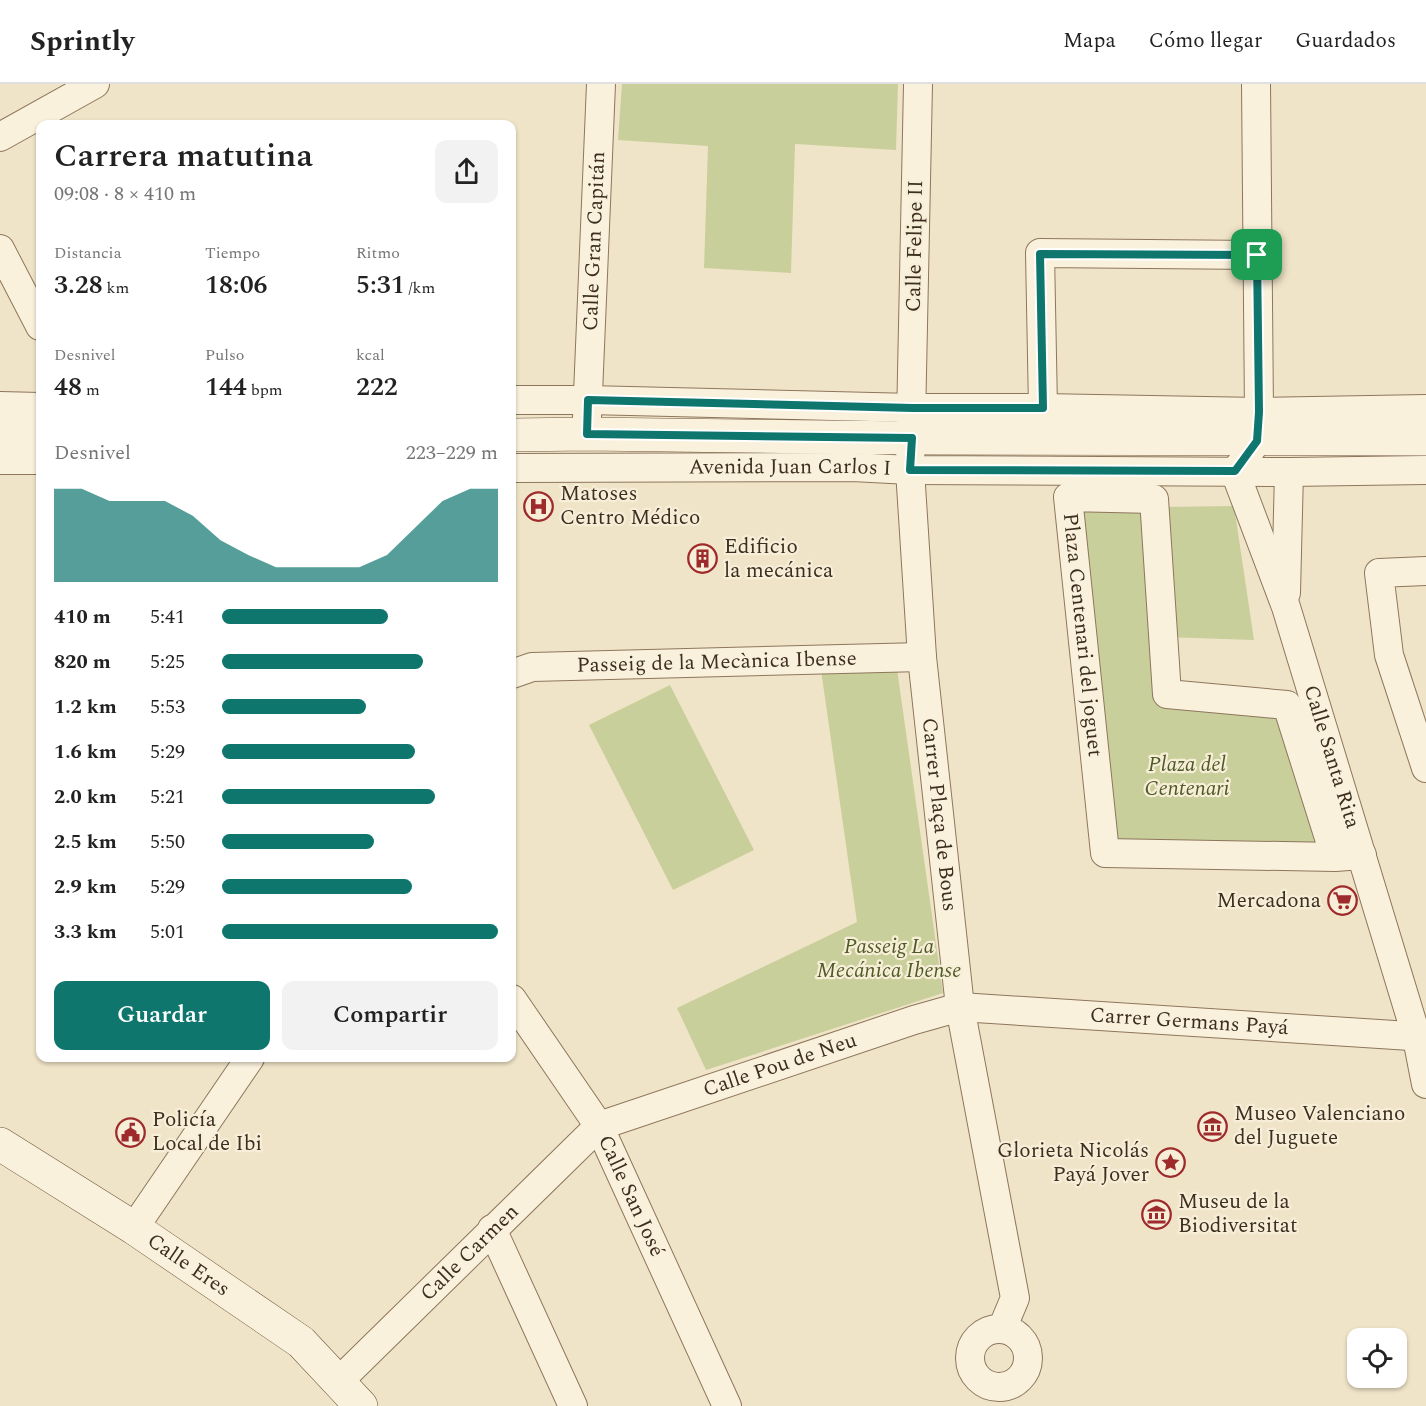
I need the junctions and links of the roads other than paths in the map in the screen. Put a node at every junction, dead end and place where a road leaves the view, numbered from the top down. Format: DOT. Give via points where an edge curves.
graph roads {
  1 [pos="94,84"];
  2 [pos="601,84"];
  3 [pos="918,84"];
  4 [pos="1256,84"];
  5 [pos="0,137"];
  6 [pos="0,249"];
  7 [pos="1257,255"];
  8 [pos="36,318"];
  9 [pos="516,400"];
  10 [pos="588,400"];
  11 [pos="0,406"];
  12 [pos="36,407"];
  13 [pos="1043,408"];
  14 [pos="1426,409"];
  15 [pos="1258,426"];
  16 [pos="0,430"];
  17 [pos="36,431"];
  18 [pos="587,434"];
  19 [pos="516,435"];
  20 [pos="912,439"];
  21 [pos="1426,440"];
  22 [pos="0,460"];
  23 [pos="36,460"];
  24 [pos="516,468"];
  25 [pos="1426,470"];
  26 [pos="1235,471"];
  27 [pos="1288,472"];
  28 [pos="1426,571"];
  29 [pos="1286,607"];
  30 [pos="922,657"];
  31 [pos="516,672"];
  32 [pos="1426,768"];
  33 [pos="1348,856"];
  34 [pos="516,1005"];
  35 [pos="960,1007"];
  36 [pos="1422,1037"];
  37 [pos="247,1062"];
  38 [pos="1426,1084"];
  39 [pos="599,1126"];
  40 [pos="0,1144"];
  41 [pos="134,1228"];
  42 [pos="492,1229"];
  43 [pos="1002,1329"];
  44 [pos="339,1381"];
  45 [pos="1008,1396"];
  46 [pos="361,1406"];
  47 [pos="573,1406"];
  48 [pos="727,1406"];
  1 -- 5 [label="street"];
  2 -- 10 [label="street, Calle Gran Capitán"];
  3 -- 20 [label="street, Calle Felipe II"];
  4 -- 7 [label="street"];
  6 -- 8 [label="street"];
  7 -- 13 [label="street" via="1040,254"];
  7 -- 15 [label="street"];
  9 -- 10 [label="street, Avenida Juan Carlos I"];
  10 -- 18 [label="street, Calle Gran Capitán"];
  10 -- 20 [label="street, Avenida Juan Carlos I"];
  11 -- 12 [label="street"];
  13 -- 15 [label="street, Avenida Juan Carlos I"];
  13 -- 20 [label="street, Avenida Juan Carlos I"];
  14 -- 15 [label="street, Avenida Juan Carlos I"];
  15 -- 20 [label="main road, Avenida Juan Carlos I"];
  15 -- 21 [label="main road, Avenida Juan Carlos I"];
  15 -- 26 [label="street"];
  16 -- 17 [label="main road"];
  18 -- 19 [label="main road, Avenida Juan Carlos I"];
  18 -- 20 [label="main road, Avenida Juan Carlos I"];
  20 -- 24 [label="street, Avenida Juan Carlos I" via="852,467"];
  20 -- 26 [label="street, Avenida Juan Carlos I"];
  20 -- 30 [label="street, Carrer Plaça de Bous"];
  22 -- 23 [label="street"];
  25 -- 27 [label="street, Avenida Juan Carlos I"];
  26 -- 27 [label="street, Avenida Juan Carlos I"];
  26 -- 29 [label="street, Calle Santa Rita"];
  27 -- 29 [label="street"];
  28 -- 32 [label="street" via="1379,573 1389,655"];
  29 -- 33 [label="street, Calle Santa Rita"];
  30 -- 31 [label="street, Passeig de la Mecànica Ibense" via="532,666"];
  30 -- 35 [label="street, Carrer Plaça de Bous"];
  33 -- 33 [label="street, Plaza Centenari del joguet" via="1287,705 1167,694 1154,498 1068,496 1105,853"];
  33 -- 36 [label="street, Calle Santa Rita"];
  34 -- 39 [label="street, Calle San José"];
  35 -- 36 [label="street, Carrer Germans Payá"];
  35 -- 39 [label="street, Calle Pou de Neu"];
  35 -- 43 [label="street, Carrer Plaça de Bous" via="1014,1298"];
  36 -- 38 [label="street, Calle Santa Rita"];
  37 -- 41 [label="street"];
  39 -- 42 [label="street, Calle Carmen"];
  39 -- 48 [label="street, Calle San José"];
  40 -- 41 [label="main road, Calle Eres"];
  41 -- 44 [label="main road, Calle Eres" via="301,1342"];
  42 -- 44 [label="street, Calle Carmen"];
  42 -- 47 [label="street"];
  43 -- 45 [label="street" via="1020,1337 1028,1355 1023,1375"];
  43 -- 45 [label="street" via="978,1338 970,1358 977,1376"];
  44 -- 46 [label="main road, Calle Eres"];
}
